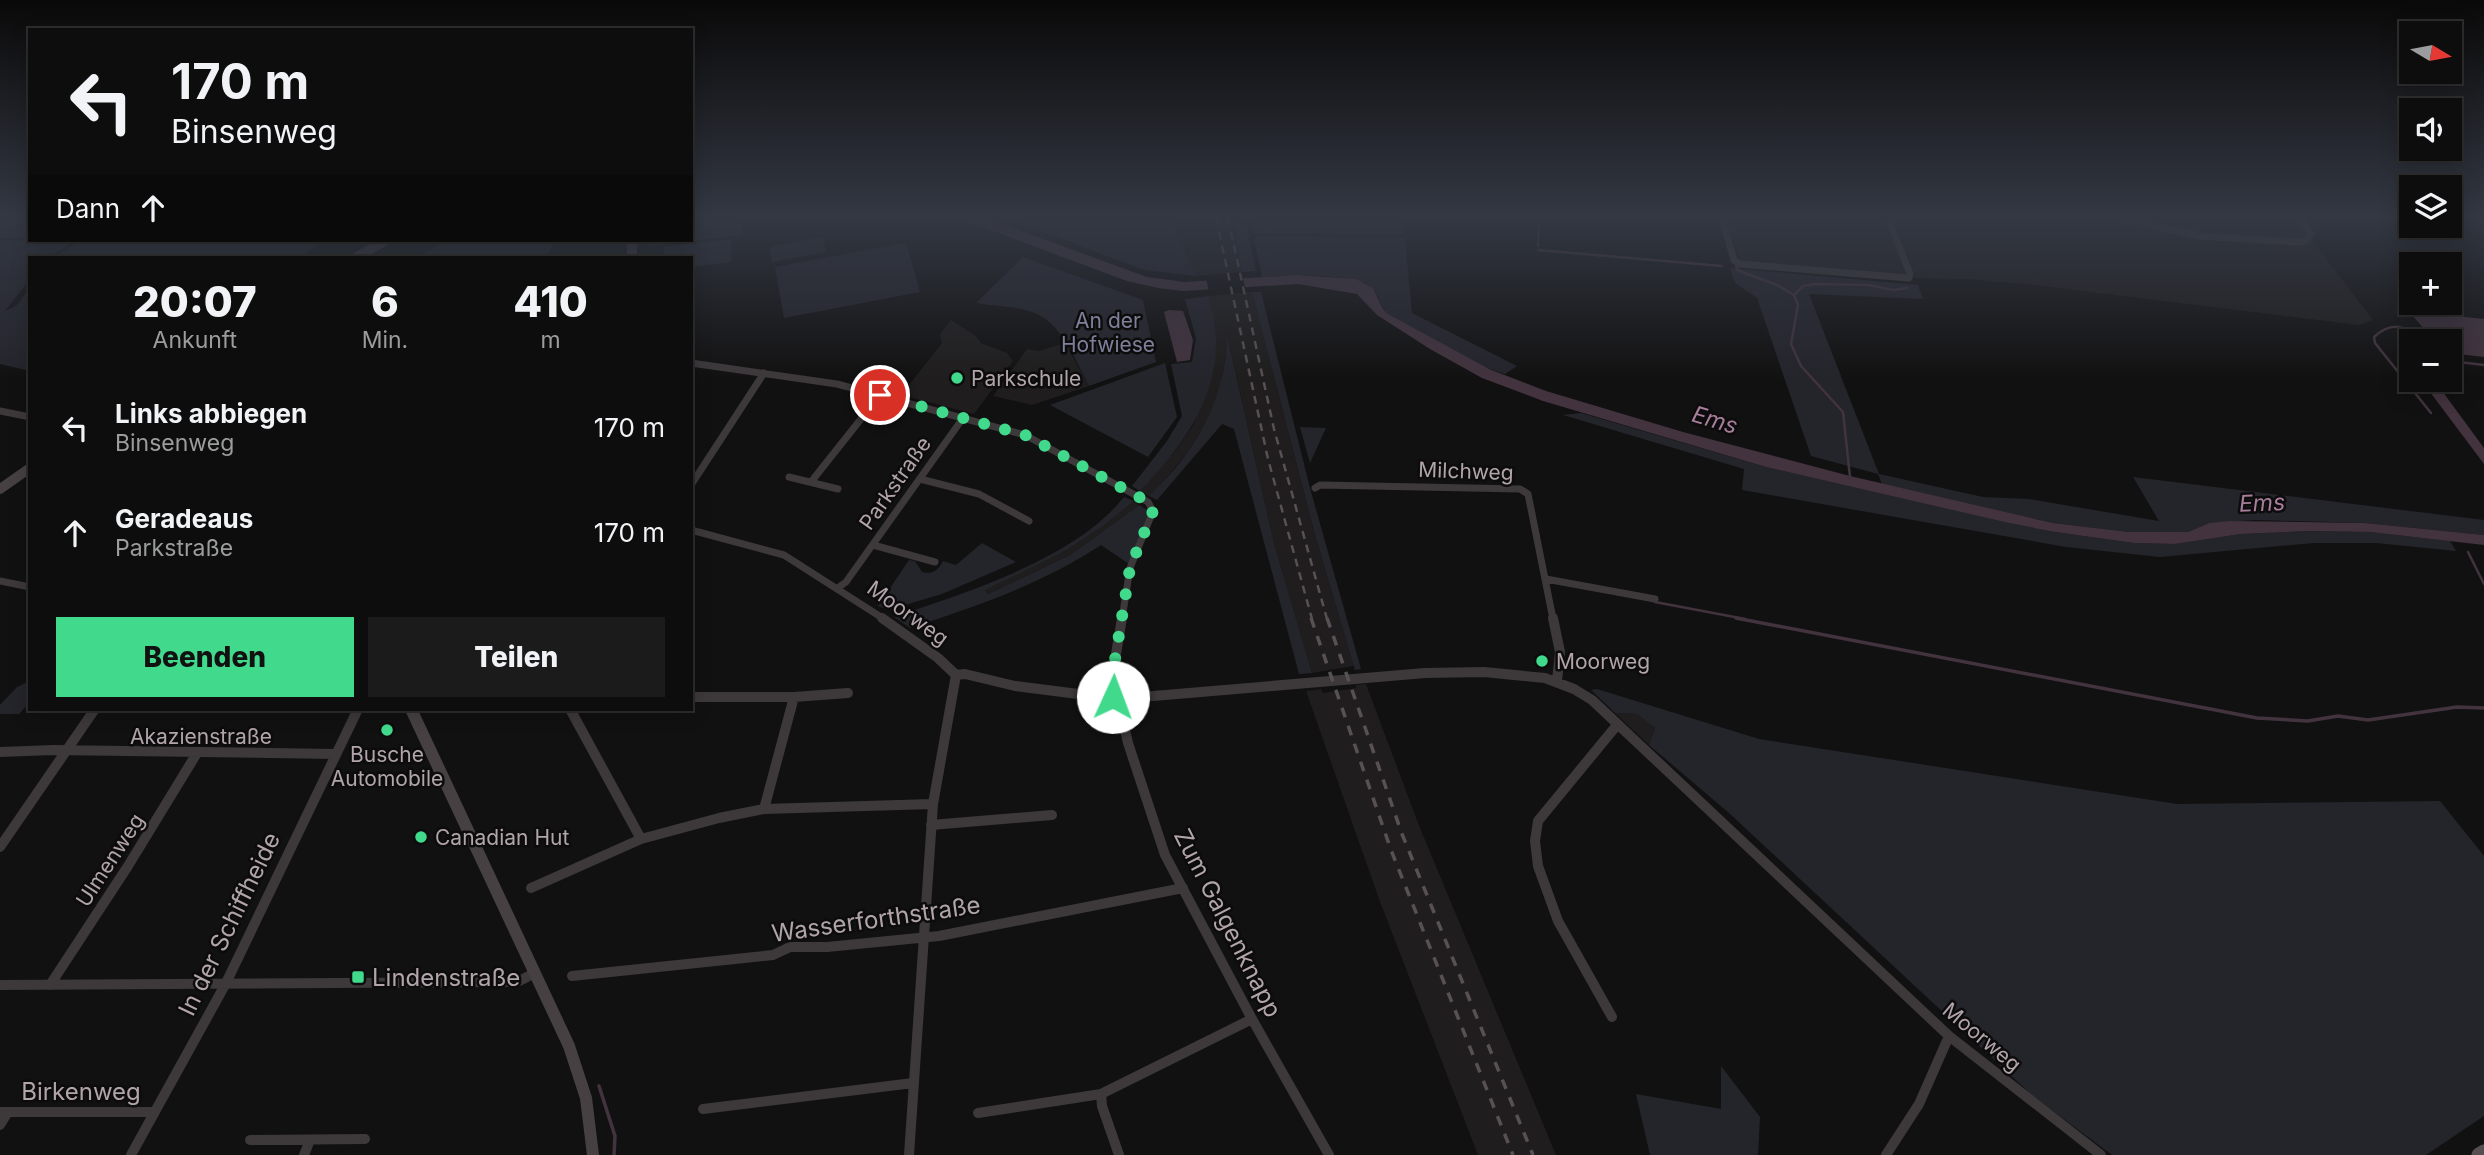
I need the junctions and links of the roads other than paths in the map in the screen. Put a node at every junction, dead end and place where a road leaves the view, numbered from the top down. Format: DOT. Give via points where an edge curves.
graph roads {
  1 [pos="1835,272"];
  2 [pos="1909,272"];
  3 [pos="693,363"];
  4 [pos="764,373"];
  5 [pos="880,395"];
  6 [pos="0,411"];
  7 [pos="28,417"];
  8 [pos="963,418"];
  9 [pos="28,469"];
  10 [pos="789,477"];
  11 [pos="920,479"];
  12 [pos="693,482"];
  13 [pos="811,482"];
  14 [pos="1315,488"];
  15 [pos="0,489"];
  16 [pos="838,489"];
  17 [pos="1029,521"];
  18 [pos="693,530"];
  19 [pos="873,545"];
  20 [pos="935,562"];
  21 [pos="1546,579"];
  22 [pos="0,581"];
  23 [pos="28,587"];
  24 [pos="839,587"];
  25 [pos="1655,599"];
  26 [pos="956,675"];
  27 [pos="1557,681"];
  28 [pos="848,693"];
  29 [pos="693,697"];
  30 [pos="794,697"];
  31 [pos="1114,697"];
  32 [pos="94,711"];
  33 [pos="357,711"];
  34 [pos="412,711"];
  35 [pos="571,711"];
  36 [pos="1617,724"];
  37 [pos="0,752"];
  38 [pos="65,752"];
  39 [pos="197,753"];
  40 [pos="336,754"];
  41 [pos="933,804"];
  42 [pos="764,809"];
  43 [pos="1052,815"];
  44 [pos="931,825"];
  45 [pos="641,839"];
  46 [pos="0,847"];
  47 [pos="531,888"];
  48 [pos="1183,888"];
  49 [pos="924,937"];
  50 [pos="535,973"];
  51 [pos="572,975"];
  52 [pos="0,985"];
  53 [pos="50,985"];
  54 [pos="225,985"];
  55 [pos="1612,1017"];
  56 [pos="1252,1019"];
  57 [pos="1949,1036"];
  58 [pos="913,1083"];
  59 [pos="1101,1094"];
  60 [pos="703,1110"];
  61 [pos="4,1112"];
  62 [pos="155,1112"];
  63 [pos="978,1113"];
  64 [pos="0,1125"];
  65 [pos="365,1139"];
  66 [pos="250,1140"];
  67 [pos="310,1140"];
  68 [pos="2484,1152"];
  69 [pos="131,1155"];
  70 [pos="304,1155"];
  71 [pos="593,1155"];
  72 [pos="909,1155"];
  73 [pos="1119,1155"];
  74 [pos="1329,1155"];
  75 [pos="1885,1155"];
  76 [pos="2101,1155"];
  77 [pos="2479,1155"];
  1 -- 2 [label="street" via="1909,278"];
  3 -- 4 [label="street, Parkstraße"];
  4 -- 5 [label="street, Parkstraße"];
  4 -- 12 [label="street"];
  5 -- 8 [label="street, Parkstraße"];
  5 -- 13 [label="street"];
  6 -- 7 [label="street"];
  8 -- 11 [label="street, Parkstraße"];
  8 -- 31 [label="street" via="1025,435 1148,502 1153,511 1130,568"];
  9 -- 15 [label="main road"];
  10 -- 13 [label="street"];
  11 -- 17 [label="street" via="979,494"];
  11 -- 19 [label="street, Parkstraße"];
  13 -- 16 [label="street"];
  14 -- 21 [label="street, Milchweg" via="1520,489 1528,494"];
  18 -- 24 [label="street, Moorweg" via="766,548"];
  19 -- 20 [label="street"];
  19 -- 24 [label="street, Parkstraße"];
  21 -- 25 [label="street"];
  21 -- 27 [label="street, Milchweg" via="1560,652"];
  22 -- 23 [label="street"];
  24 -- 26 [label="street, Moorweg"];
  26 -- 31 [label="street, Moorweg"];
  26 -- 41 [label="street"];
  27 -- 31 [label="street, Moorweg" via="1484,672 1425,673"];
  27 -- 36 [label="street, Moorweg" via="1592,700"];
  28 -- 30 [label="street"];
  29 -- 30 [label="street"];
  30 -- 42 [label="street"];
  31 -- 48 [label="street, Zum Galgenknapp" via="1165,855"];
  32 -- 38 [label="street"];
  33 -- 40 [label="street, In der Schiffheide"];
  34 -- 50 [label="main road"];
  35 -- 45 [label="street"];
  36 -- 55 [label="street" via="1538,821 1534,833 1535,852 1559,924"];
  36 -- 57 [label="street, Moorweg"];
  37 -- 38 [label="street, Akazienstraße"];
  38 -- 39 [label="street, Akazienstraße"];
  38 -- 46 [label="street"];
  39 -- 40 [label="street, Akazienstraße"];
  39 -- 53 [label="street, Ulmenweg"];
  40 -- 54 [label="street, In der Schiffheide"];
  41 -- 42 [label="street"];
  41 -- 44 [label="street"];
  42 -- 45 [label="street"];
  43 -- 44 [label="street"];
  44 -- 49 [label="street"];
  45 -- 47 [label="street"];
  48 -- 49 [label="street, Wasserforthstraße"];
  48 -- 56 [label="street, Zum Galgenknapp"];
  49 -- 51 [label="street, Wasserforthstraße" via="790,947 773,954"];
  49 -- 58 [label="street"];
  50 -- 54 [label="street" via="517,982"];
  50 -- 71 [label="main road" via="567,1035 582,1082"];
  52 -- 53 [label="street"];
  53 -- 54 [label="street"];
  54 -- 62 [label="street, In der Schiffheide"];
  56 -- 59 [label="street"];
  56 -- 74 [label="street, Zum Galgenknapp"];
  57 -- 75 [label="street" via="1919,1104"];
  57 -- 76 [label="street, Moorweg"];
  58 -- 60 [label="street"];
  58 -- 72 [label="street"];
  59 -- 63 [label="street"];
  59 -- 73 [label="street"];
  61 -- 62 [label="street, Birkenweg"];
  61 -- 64 [label="street, Birkenweg"];
  62 -- 69 [label="street, In der Schiffheide"];
  65 -- 67 [label="street"];
  66 -- 67 [label="street"];
  67 -- 70 [label="street"];
  68 -- 77 [label="main road"];
}
